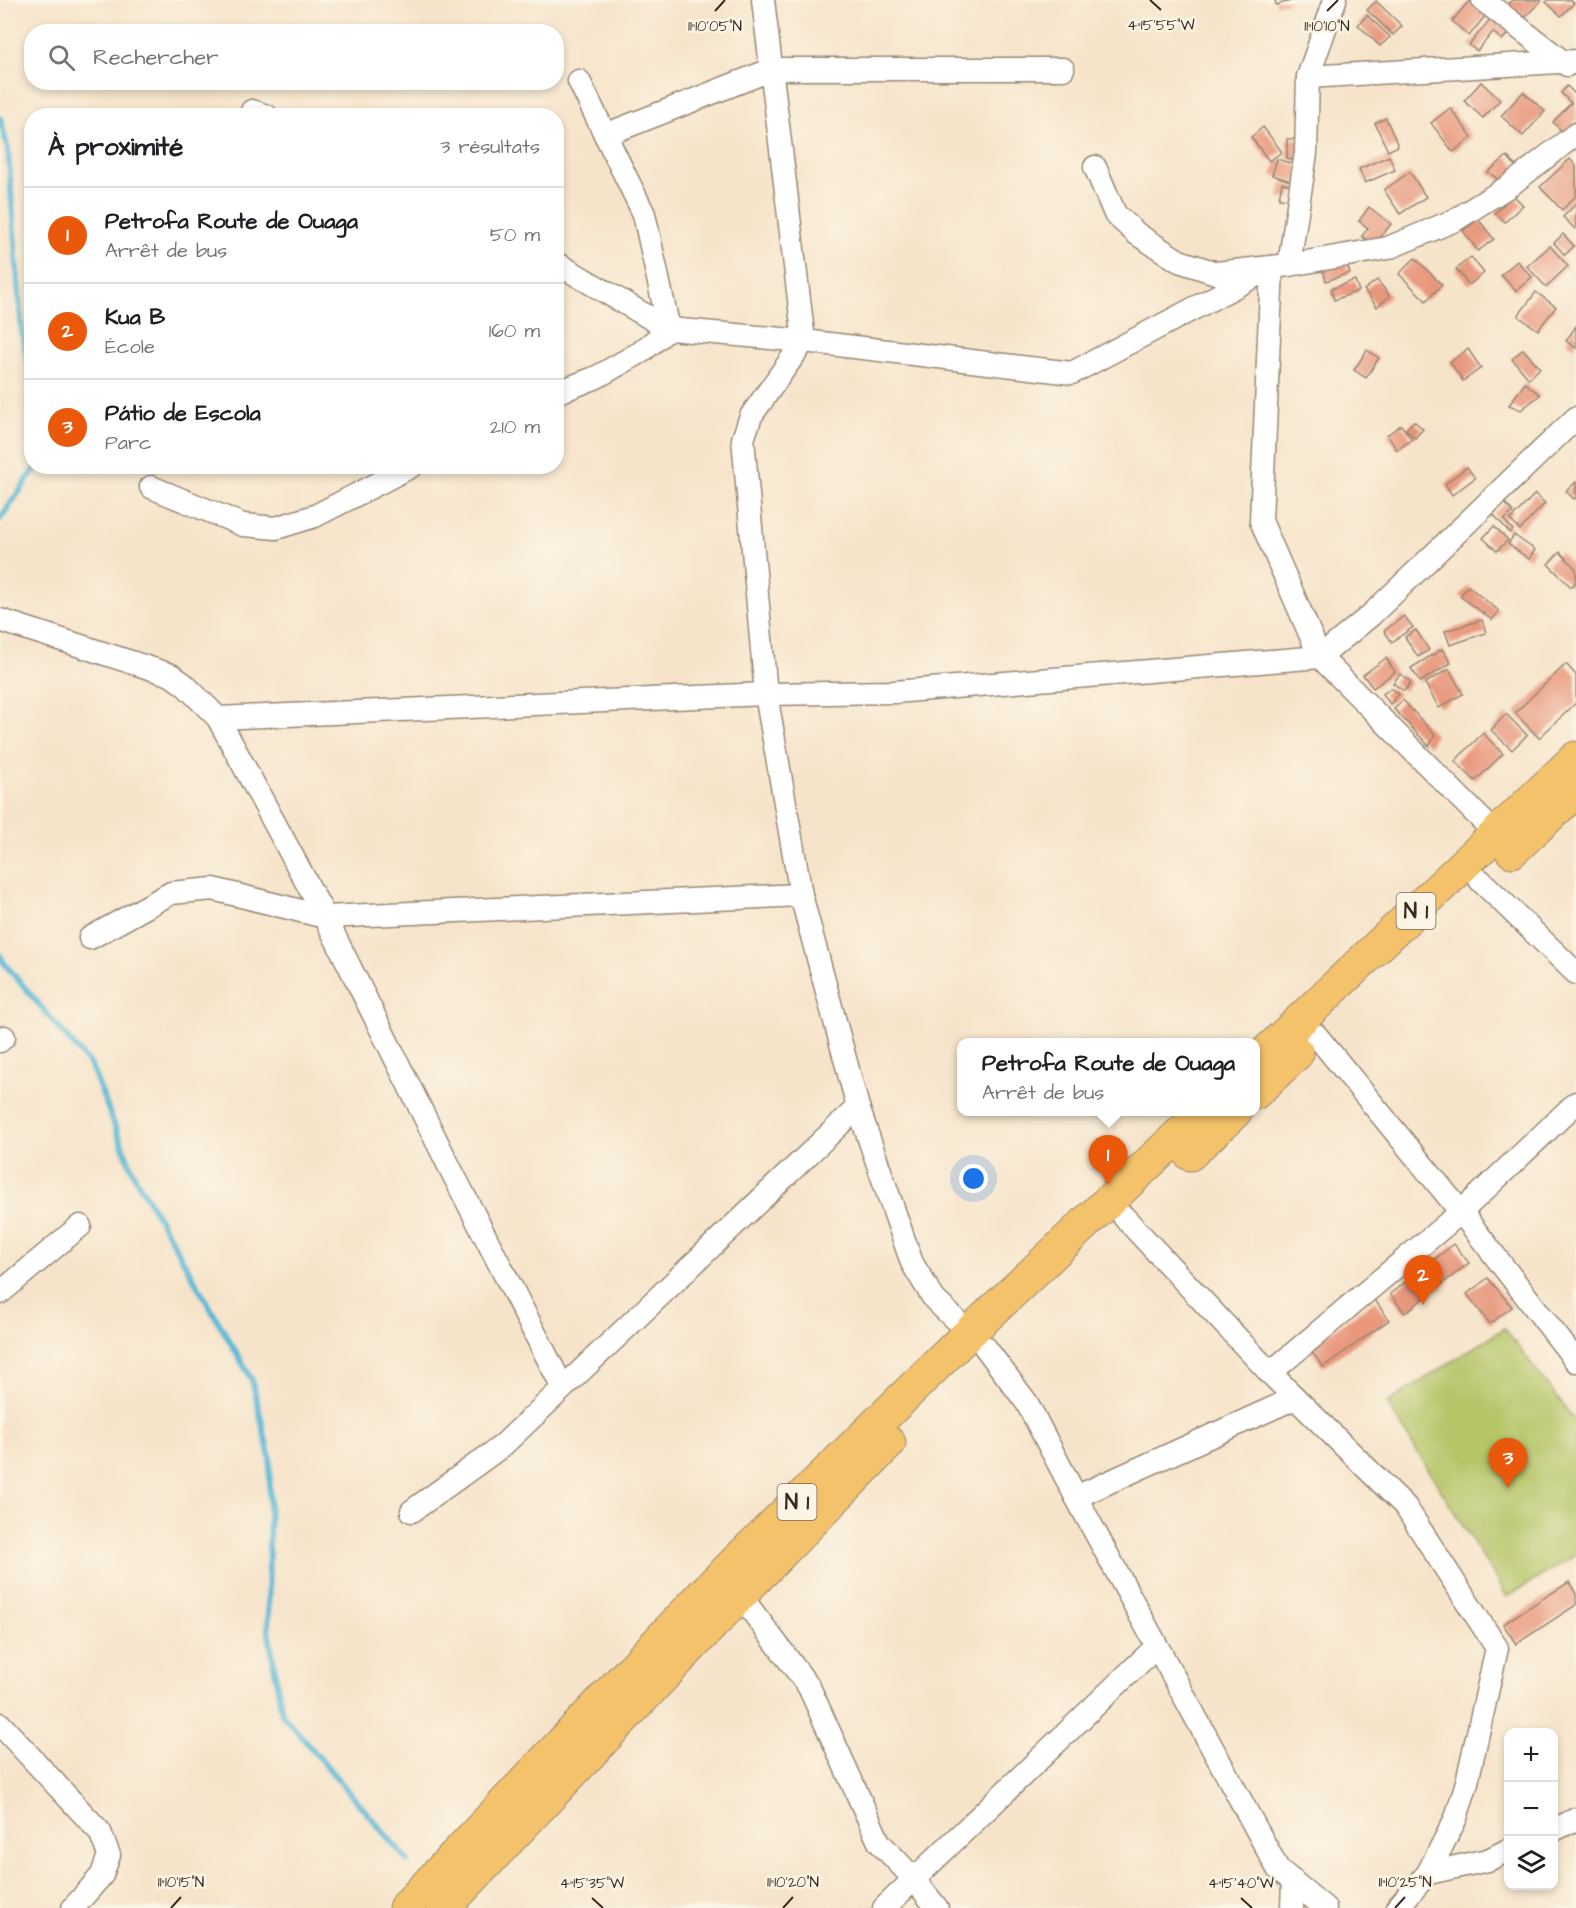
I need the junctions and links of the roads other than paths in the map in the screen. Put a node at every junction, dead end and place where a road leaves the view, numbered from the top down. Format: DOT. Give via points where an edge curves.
graph roads {
  1 [pos="763,0"];
  2 [pos="1335,0"];
  3 [pos="1483,0"];
  4 [pos="1572,66"];
  5 [pos="773,69"];
  6 [pos="1063,69"];
  7 [pos="1308,77"];
  8 [pos="579,81"];
  9 [pos="1576,134"];
  10 [pos="605,135"];
  11 [pos="1095,167"];
  12 [pos="1281,266"];
  13 [pos="564,268"];
  14 [pos="669,329"];
  15 [pos="804,342"];
  16 [pos="564,390"];
  17 [pos="1576,418"];
  18 [pos="396,474"];
  19 [pos="151,487"];
  20 [pos="0,620"];
  21 [pos="1320,657"];
  22 [pos="766,694"];
  23 [pos="218,718"];
  24 [pos="1576,758"];
  25 [pos="1576,790"];
  26 [pos="1496,834"];
  27 [pos="1480,880"];
  28 [pos="801,895"];
  29 [pos="325,917"];
  30 [pos="90,938"];
  31 [pos="1576,973"];
  32 [pos="1316,1035"];
  33 [pos="1260,1058"];
  34 [pos="1260,1088"];
  35 [pos="1576,1103"];
  36 [pos="858,1107"];
  37 [pos="1199,1116"];
  38 [pos="1231,1116"];
  39 [pos="1461,1212"];
  40 [pos="1124,1217"];
  41 [pos="80,1226"];
  42 [pos="1068,1253"];
  43 [pos="0,1293"];
  44 [pos="977,1340"];
  45 [pos="1576,1361"];
  46 [pos="1270,1373"];
  47 [pos="563,1388"];
  48 [pos="1295,1398"];
  49 [pos="1076,1497"];
  50 [pos="412,1511"];
  51 [pos="740,1595"];
  52 [pos="1156,1647"];
  53 [pos="0,1724"];
  54 [pos="1576,1819"];
  55 [pos="1558,1828"];
  56 [pos="1504,1853"];
  57 [pos="1428,1874"];
  58 [pos="913,1878"];
  59 [pos="1293,1881"];
  60 [pos="73,1908"];
  61 [pos="405,1908"];
  62 [pos="444,1908"];
  63 [pos="884,1908"];
  64 [pos="937,1908"];
  65 [pos="1292,1908"];
  66 [pos="1325,1908"];
  67 [pos="1397,1908"];
  1 -- 5 [label="street"];
  2 -- 7 [label="street"];
  3 -- 4 [label="street"];
  4 -- 7 [label="street"];
  5 -- 6 [label="street"];
  5 -- 10 [label="street"];
  5 -- 15 [label="street"];
  7 -- 12 [label="street" via="1306,153"];
  8 -- 10 [label="street"];
  9 -- 12 [label="street" via="1509,186 1455,220 1388,248"];
  10 -- 14 [label="street" via="644,214"];
  11 -- 12 [label="street" via="1115,214 1137,234 1179,261 1216,273"];
  12 -- 15 [label="street" via="1072,373"];
  12 -- 21 [label="street" via="1261,521"];
  13 -- 14 [label="street"];
  14 -- 15 [label="street"];
  14 -- 16 [label="street" via="632,357"];
  15 -- 22 [label="street" via="750,416 743,439"];
  17 -- 21 [label="street" via="1371,615"];
  18 -- 19 [label="street" via="315,516 276,528 243,525"];
  20 -- 23 [label="street" via="171,675"];
  21 -- 22 [label="street" via="894,692"];
  21 -- 26 [label="street"];
  22 -- 23 [label="street"];
  22 -- 28 [label="street"];
  23 -- 29 [label="street"];
  24 -- 26 [label="highway, N 1"];
  25 -- 27 [label="highway, N 1"];
  26 -- 33 [label="highway, N 1"];
  27 -- 31 [label="street"];
  27 -- 32 [label="highway, N 1"];
  28 -- 29 [label="street"];
  28 -- 36 [label="street"];
  29 -- 30 [label="street" via="213,889 171,893"];
  29 -- 47 [label="street"];
  32 -- 34 [label="highway, N 1"];
  32 -- 39 [label="street"];
  35 -- 39 [label="street"];
  36 -- 44 [label="street" via="912,1263 934,1299"];
  36 -- 47 [label="street"];
  37 -- 42 [label="highway, N 1"];
  38 -- 40 [label="highway, N 1"];
  39 -- 45 [label="street"];
  39 -- 46 [label="street"];
  40 -- 42 [label="highway, N 1"];
  40 -- 46 [label="street"];
  41 -- 43 [label="street"];
  42 -- 44 [label="highway, N 1"];
  44 -- 49 [label="street" via="1028,1403"];
  44 -- 51 [label="highway, N 1"];
  44 -- 61 [label="highway, N 1" via="711,1586"];
  46 -- 48 [label="street"];
  47 -- 50 [label="street" via="502,1446"];
  48 -- 49 [label="street"];
  48 -- 57 [label="street" via="1405,1506 1497,1648 1459,1809"];
  49 -- 52 [label="street"];
  51 -- 58 [label="street" via="809,1687 879,1842"];
  51 -- 62 [label="highway, N 1"];
  52 -- 58 [label="street"];
  52 -- 59 [label="street" via="1278,1869"];
  53 -- 60 [label="street" via="100,1832 109,1855 102,1875"];
  54 -- 55 [label="street"];
  56 -- 57 [label="street"];
  57 -- 67 [label="street"];
  58 -- 63 [label="street"];
  58 -- 64 [label="street"];
  59 -- 65 [label="street"];
  59 -- 66 [label="street"];
}
